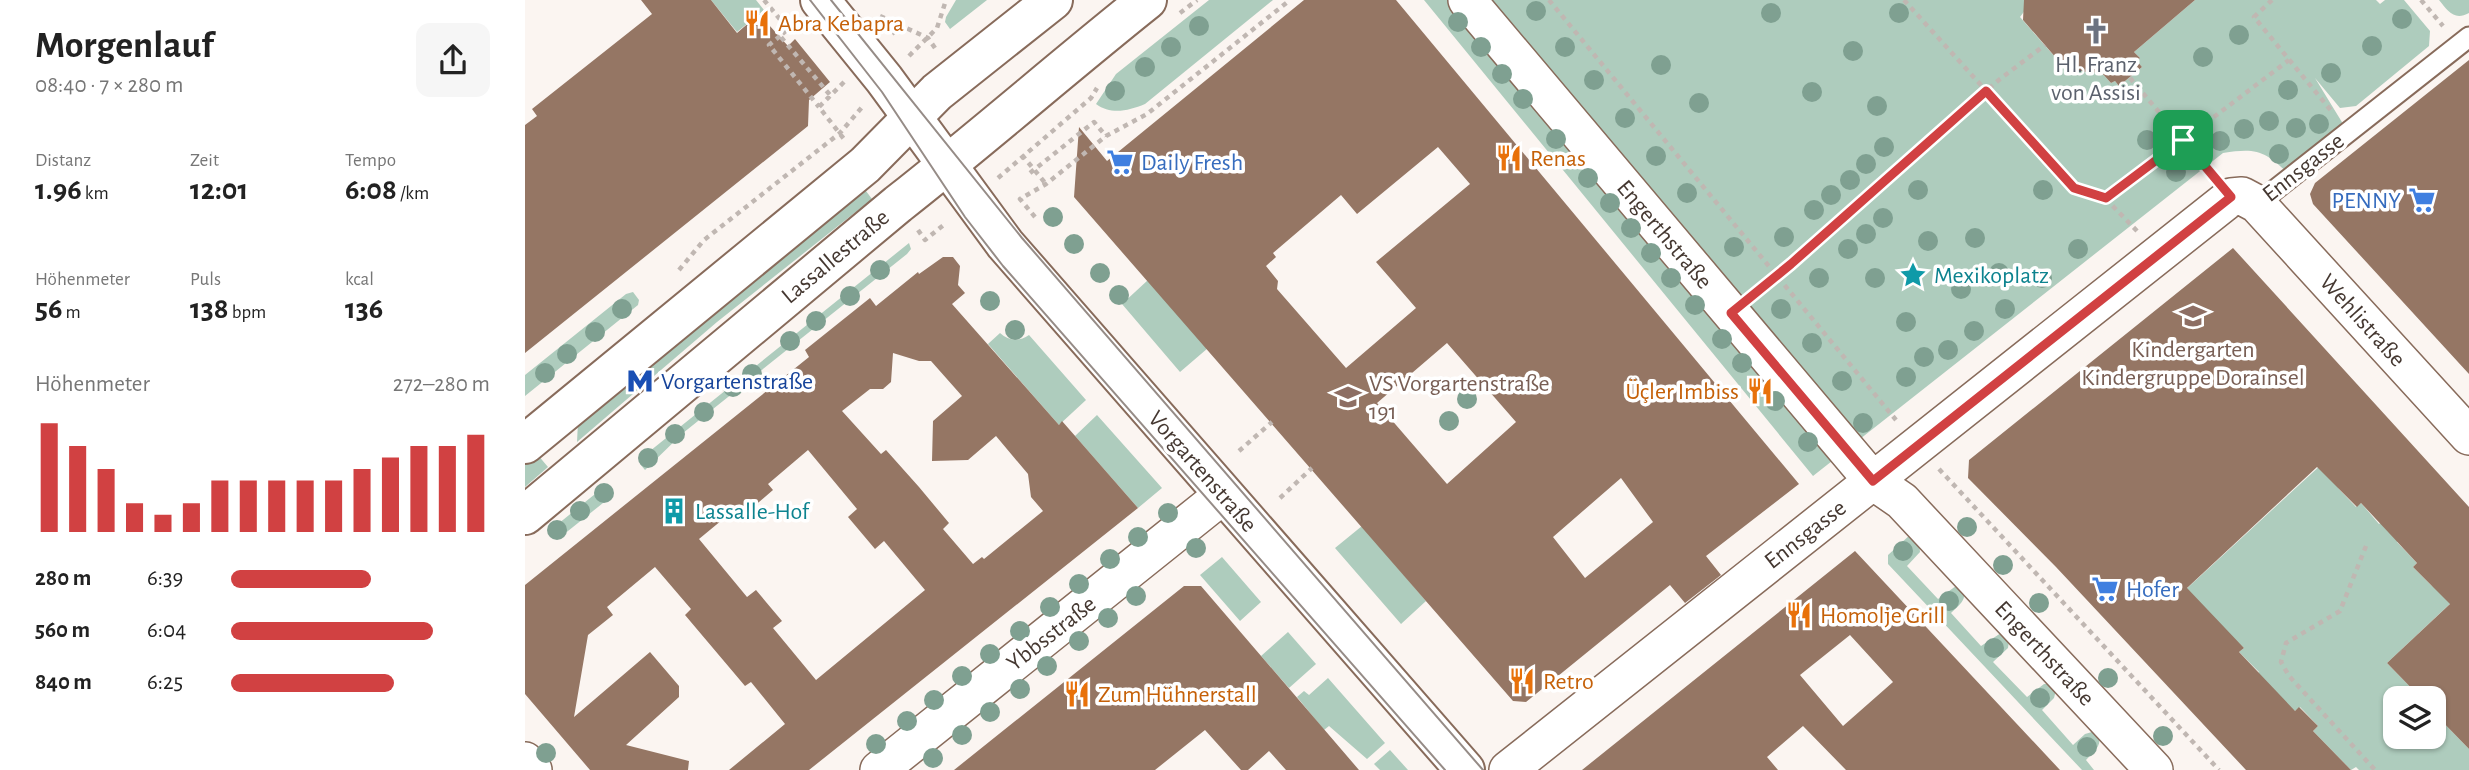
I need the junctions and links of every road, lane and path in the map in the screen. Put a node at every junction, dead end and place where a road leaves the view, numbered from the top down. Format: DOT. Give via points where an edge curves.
graph roads {
  1 [pos="764,0"];
  2 [pos="820,0"];
  3 [pos="946,0"];
  4 [pos="1053,0"];
  5 [pos="1147,0"];
  6 [pos="1290,0"];
  7 [pos="1467,0"];
  8 [pos="1549,0"];
  9 [pos="1905,0"];
  10 [pos="2272,0"];
  11 [pos="2421,0"];
  12 [pos="873,8"];
  13 [pos="780,36"];
  14 [pos="2464,41"];
  15 [pos="2045,45"];
  16 [pos="2289,60"];
  17 [pos="2130,78"];
  18 [pos="1097,83"];
  19 [pos="1986,91"];
  20 [pos="830,94"];
  21 [pos="819,107"];
  22 [pos="912,116"];
  23 [pos="828,118"];
  24 [pos="2348,132"];
  25 [pos="840,133"];
  26 [pos="1106,136"];
  27 [pos="2183,140"];
  28 [pos="948,165"];
  29 [pos="1030,173"];
  30 [pos="1046,184"];
  31 [pos="2106,198"];
  32 [pos="2244,201"];
  33 [pos="1035,217"];
  34 [pos="2160,254"];
  35 [pos="1776,277"];
  36 [pos="1731,313"];
  37 [pos="1272,422"];
  38 [pos="2469,436"];
  39 [pos="525,444"];
  40 [pos="1917,445"];
  41 [pos="1239,451"];
  42 [pos="1312,468"];
  43 [pos="1873,481"];
  44 [pos="1223,495"];
  45 [pos="1280,498"];
  46 [pos="525,515"];
  47 [pos="2366,546"];
  48 [pos="525,761"];
  49 [pos="533,770"];
  50 [pos="879,770"];
  51 [pos="1465,770"];
  52 [pos="1508,770"];
  53 [pos="2154,770"];
  54 [pos="2219,770"];
  55 [pos="2375,770"];
  1 -- 13 [label="path" via="788,29"];
  2 -- 22 [label="main road, Vorgartenstraße"];
  3 -- 12 [label="path" via="937,28 928,38 880,16"];
  4 -- 22 [label="main road, Lassallestraße"];
  5 -- 28 [label="main road, Lassallestraße"];
  6 -- 26 [label="path" via="1147,114"];
  7 -- 36 [label="street, Engerthstraße"];
  8 -- 35 [label="path"];
  9 -- 19 [label="path"];
  10 -- 16 [label="path" via="2254,16"];
  11 -- 14 [label="path"];
  13 -- 20 [label="path"];
  13 -- 21 [label="path" via="769,45"];
  14 -- 24 [label="lane, Ennsgasse"];
  15 -- 19 [label="path"];
  16 -- 24 [label="path"];
  16 -- 27 [label="path"];
  17 -- 27 [label="path"];
  18 -- 30 [label="path" via="1091,98 1023,156"];
  19 -- 31 [label="path" via="2074,188"];
  19 -- 35 [label="path"];
  22 -- 28 [label="main road, Vorgartenstraße"];
  22 -- 39 [label="main road, Lassallestraße" via="866,165"];
  23 -- 25 [label="path"];
  24 -- 32 [label="lane, Ennsgasse"];
  26 -- 29 [label="path" via="1094,122"];
  26 -- 30 [label="path"];
  27 -- 31 [label="path"];
  27 -- 32 [label="path"];
  28 -- 44 [label="main road, Vorgartenstraße" via="1005,244"];
  28 -- 46 [label="main road, Lassallestraße"];
  30 -- 33 [label="path" via="1020,198"];
  31 -- 34 [label="path"];
  32 -- 34 [label="street, Ennsgasse"];
  32 -- 38 [label="street, Wehlistraße"];
  34 -- 40 [label="street, Ennsgasse"];
  35 -- 36 [label="path"];
  35 -- 40 [label="path"];
  36 -- 43 [label="street, Engerthstraße"];
  37 -- 41 [label="path"];
  40 -- 43 [label="street, Ennsgasse"];
  40 -- 54 [label="path"];
  42 -- 45 [label="path"];
  43 -- 52 [label="street, Ennsgasse"];
  43 -- 53 [label="street, Engerthstraße" via="1902,501"];
  44 -- 50 [label="street, Ybbsstraße"];
  44 -- 51 [label="main road, Vorgartenstraße"];
  47 -- 55 [label="path" via="2340,611 2286,643 2281,662"];
  48 -- 49 [label="street"];
}
